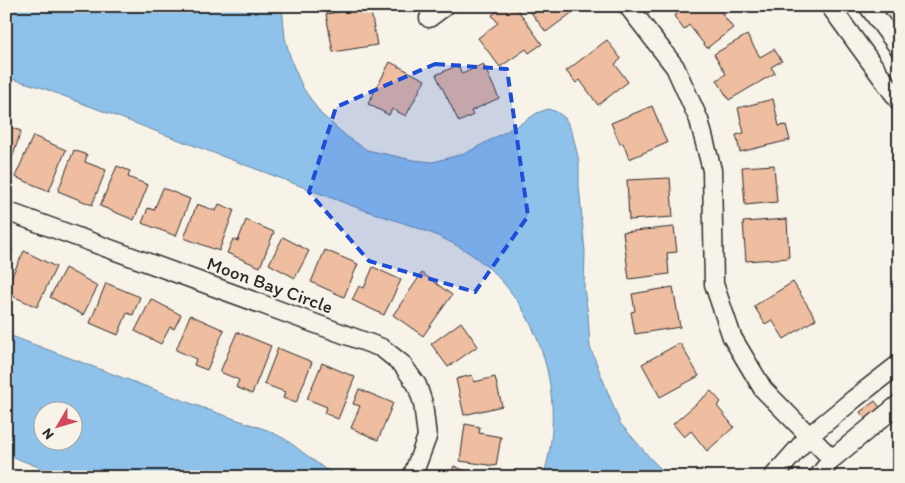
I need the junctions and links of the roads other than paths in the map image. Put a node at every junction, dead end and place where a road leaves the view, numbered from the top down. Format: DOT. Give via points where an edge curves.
graph roads {
  1 [pos="445,6"];
  2 [pos="628,6"];
  3 [pos="830,6"];
  4 [pos="868,6"];
  5 [pos="429,18"];
  6 [pos="899,48"];
  7 [pos="899,100"];
  8 [pos="6,211"];
  9 [pos="896,371"];
  10 [pos="899,404"];
  11 [pos="810,436"];
  12 [pos="832,460"];
  13 [pos="412,477"];
  14 [pos="773,477"];
  15 [pos="818,477"];
  1 -- 5 [label="street"];
  2 -- 11 [label="street" via="675,67 699,120 712,170 714,284 732,337 763,389"];
  3 -- 7 [label="street"];
  4 -- 6 [label="street"];
  8 -- 13 [label="street, Moon Bay Circle" via="382,348 402,364 417,385 423,404 427,437"];
  9 -- 11 [label="street"];
  10 -- 12 [label="street"];
  11 -- 12 [label="street"];
  11 -- 14 [label="street"];
  12 -- 15 [label="street"];
}
